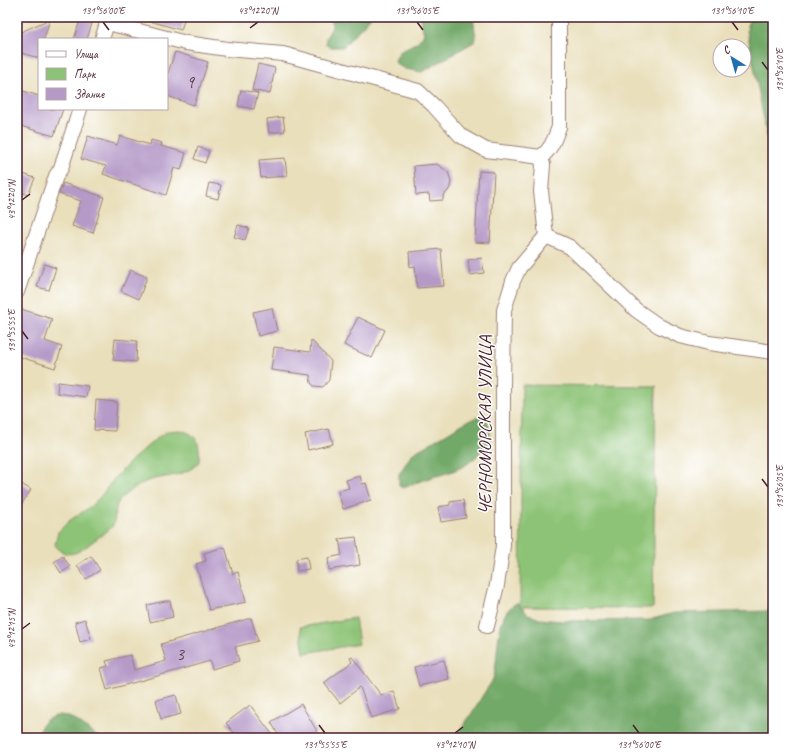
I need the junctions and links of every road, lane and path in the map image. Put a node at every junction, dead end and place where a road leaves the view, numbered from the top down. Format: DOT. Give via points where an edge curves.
graph roads {
  1 [pos="559,17"];
  2 [pos="108,20"];
  3 [pos="102,38"];
  4 [pos="80,110"];
  5 [pos="541,157"];
  6 [pos="546,236"];
  7 [pos="17,292"];
  8 [pos="773,352"];
  9 [pos="487,626"];
  1 -- 5 [label="street" via="559,127 555,140"];
  2 -- 3 [label="street"];
  2 -- 5 [label="street" via="186,43 289,55 418,91 461,136 486,150"];
  4 -- 7 [label="street"];
  5 -- 6 [label="street" via="541,191"];
  6 -- 8 [label="street" via="570,247 636,310 659,326 680,336 709,343"];
  6 -- 9 [label="street, ЧЕРНОМОРСКАЯ УЛИЦА" via="519,268 504,310 503,546"];
}
